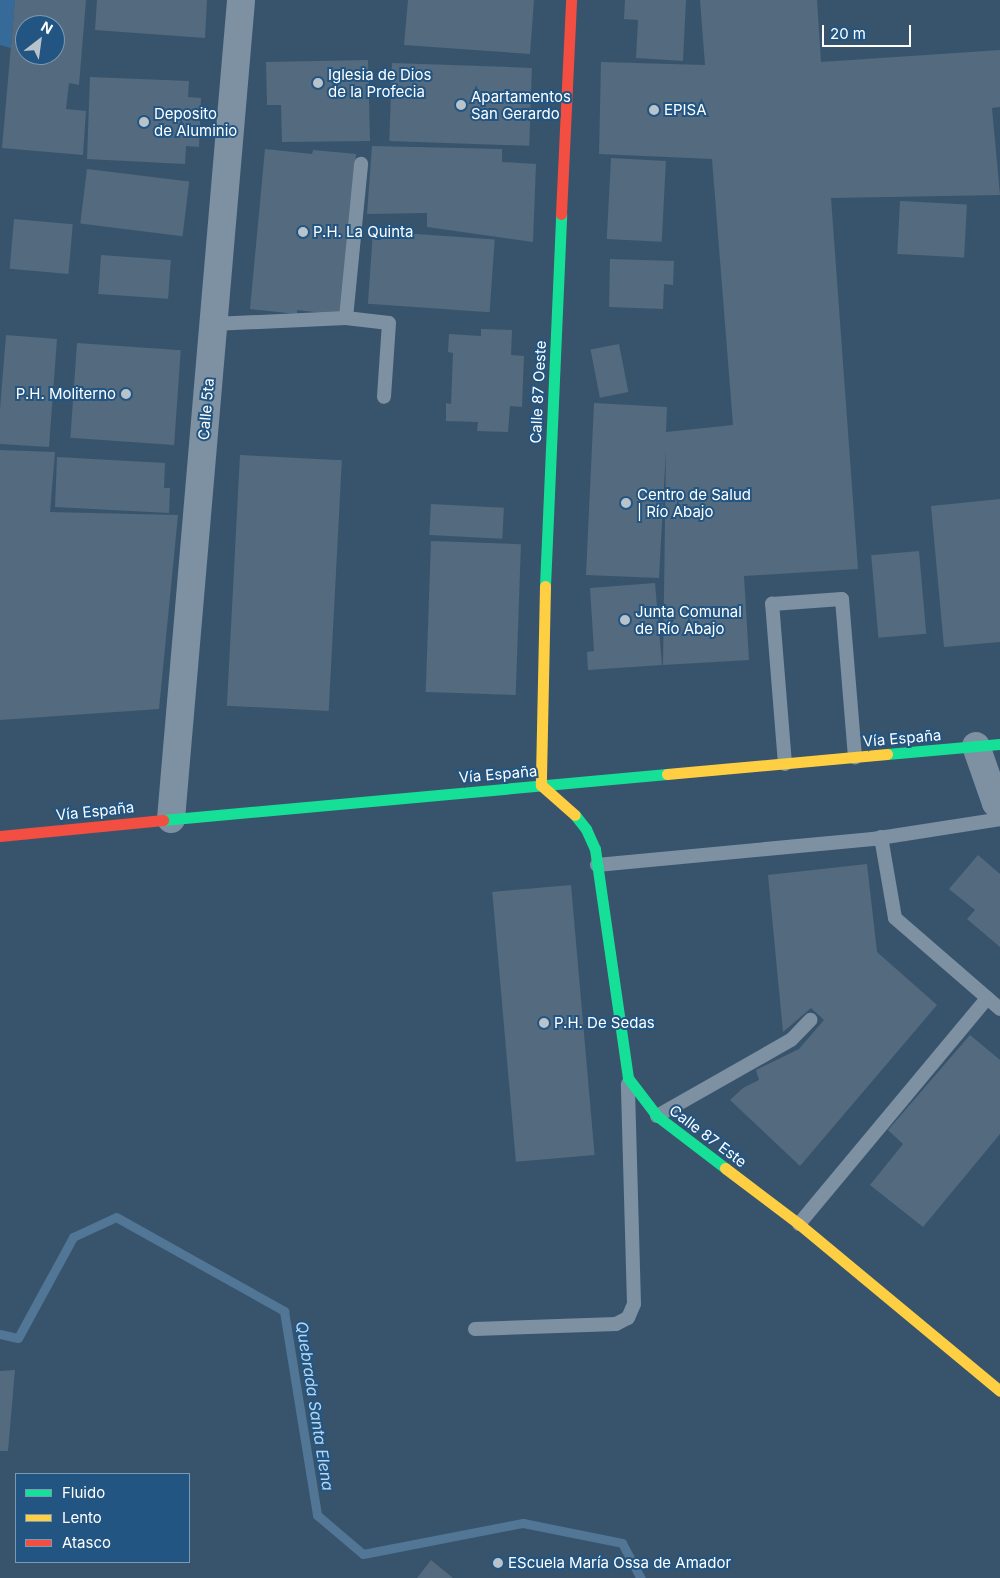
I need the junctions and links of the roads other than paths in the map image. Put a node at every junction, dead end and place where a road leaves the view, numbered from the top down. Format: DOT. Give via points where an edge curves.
graph roads {
  1 [pos="241,0"];
  2 [pos="572,0"];
  3 [pos="362,164"];
  4 [pos="346,318"];
  5 [pos="213,324"];
  6 [pos="384,398"];
  7 [pos="988,745"];
  8 [pos="855,757"];
  9 [pos="784,764"];
  10 [pos="541,785"];
  11 [pos="1000,807"];
  12 [pos="171,818"];
  13 [pos="1000,819"];
  14 [pos="0,836"];
  15 [pos="881,838"];
  16 [pos="597,865"];
  17 [pos="987,998"];
  18 [pos="1000,1008"];
  19 [pos="810,1020"];
  20 [pos="628,1078"];
  21 [pos="657,1116"];
  22 [pos="798,1224"];
  23 [pos="475,1329"];
  24 [pos="1000,1391"];
  1 -- 5 [label="street, Calle 5ta"];
  2 -- 10 [label="street, Calle 87 Oeste" via="546,560"];
  3 -- 4 [label="lane"];
  4 -- 5 [label="lane"];
  4 -- 6 [label="lane" via="389,323"];
  5 -- 12 [label="street, Calle 5ta"];
  7 -- 8 [label="street, Vía España"];
  7 -- 11 [label="street" via="996,803"];
  8 -- 9 [label="street, Vía España"];
  8 -- 9 [label="lane" via="842,599 772,604"];
  9 -- 10 [label="street, Vía España"];
  10 -- 12 [label="street, Vía España"];
  10 -- 16 [label="street, Calle 87 Este" via="571,811 586,830 595,849"];
  12 -- 14 [label="street, Vía España"];
  13 -- 15 [label="lane"];
  15 -- 16 [label="lane"];
  15 -- 17 [label="lane" via="896,918"];
  16 -- 20 [label="street, Calle 87 Este"];
  17 -- 18 [label="lane"];
  17 -- 22 [label="lane"];
  19 -- 21 [label="lane" via="791,1040"];
  20 -- 21 [label="street, Calle 87 Este"];
  20 -- 23 [label="lane" via="634,1304 628,1318 616,1324"];
  21 -- 22 [label="street, Calle 87 Este"];
  22 -- 24 [label="street, Calle 87 Este"];
}
